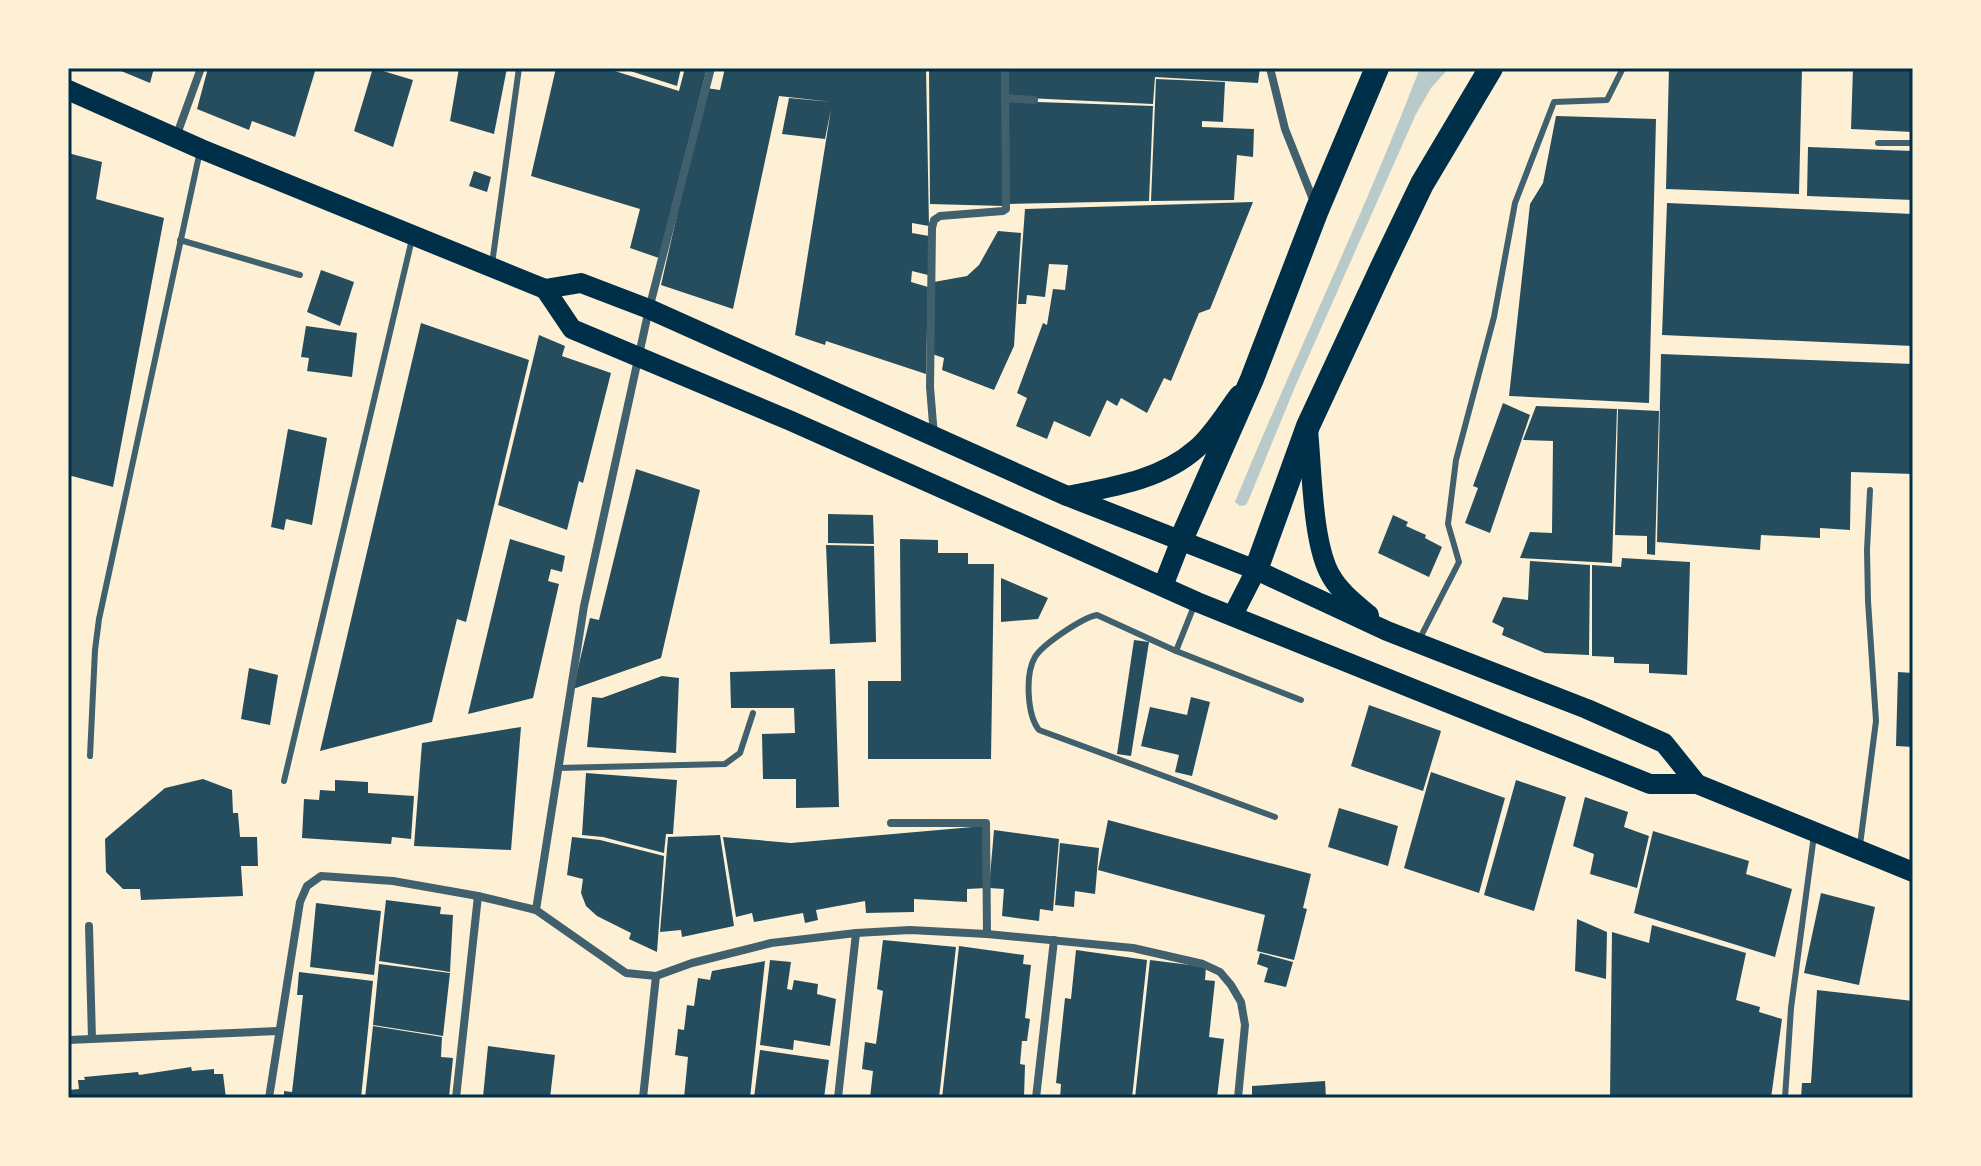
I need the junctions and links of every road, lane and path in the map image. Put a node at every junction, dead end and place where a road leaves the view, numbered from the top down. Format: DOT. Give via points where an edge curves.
graph roads {
  1 [pos="201,68"];
  2 [pos="519,68"];
  3 [pos="711,68"];
  4 [pos="1005,68"];
  5 [pos="1270,68"];
  6 [pos="1377,68"];
  7 [pos="1491,68"];
  8 [pos="1623,68"];
  9 [pos="68,90"];
  10 [pos="1005,98"];
  11 [pos="1034,100"];
  12 [pos="176,138"];
  13 [pos="1878,143"];
  14 [pos="1913,143"];
  15 [pos="201,149"];
  16 [pos="1317,210"];
  17 [pos="413,236"];
  18 [pos="180,240"];
  19 [pos="492,267"];
  20 [pos="300,275"];
  21 [pos="545,289"];
  22 [pos="649,309"];
  23 [pos="639,356"];
  24 [pos="1252,379"];
  25 [pos="1308,426"];
  26 [pos="934,438"];
  27 [pos="1870,490"];
  28 [pos="1067,496"];
  29 [pos="1181,540"];
  30 [pos="1256,570"];
  31 [pos="1163,586"];
  32 [pos="1197,602"];
  33 [pos="1233,615"];
  34 [pos="1387,631"];
  35 [pos="1418,643"];
  36 [pos="1176,651"];
  37 [pos="1301,700"];
  38 [pos="753,713"];
  39 [pos="90,756"];
  40 [pos="558,768"];
  41 [pos="284,781"];
  42 [pos="1697,784"];
  43 [pos="1275,817"];
  44 [pos="891,823"];
  45 [pos="1814,832"];
  46 [pos="1859,850"];
  47 [pos="1913,872"];
  48 [pos="478,896"];
  49 [pos="536,910"];
  50 [pos="89,926"];
  51 [pos="856,933"];
  52 [pos="987,934"];
  53 [pos="1054,940"];
  54 [pos="656,976"];
  55 [pos="278,1031"];
  56 [pos="92,1039"];
  57 [pos="68,1040"];
  58 [pos="269,1098"];
  59 [pos="456,1098"];
  60 [pos="643,1098"];
  61 [pos="838,1098"];
  62 [pos="1036,1098"];
  63 [pos="1238,1098"];
  64 [pos="1785,1098"];
  1 -- 12 [label="street"];
  2 -- 19 [label="lane"];
  3 -- 22 [label="street"];
  4 -- 10 [label="street"];
  5 -- 16 [label="street" via="1285,129"];
  6 -- 16 [label="highway"];
  7 -- 25 [label="highway" via="1422,184"];
  8 -- 35 [label="lane" via="1607,100 1554,102 1515,203 1494,317 1456,460 1448,524 1459,562"];
  9 -- 12 [label="main road"];
  10 -- 11 [label="street"];
  10 -- 26 [label="street" via="1006,209 940,216 932,228"];
  12 -- 15 [label="main road"];
  13 -- 14 [label="lane"];
  15 -- 17 [label="main road"];
  15 -- 18 [label="lane"];
  16 -- 24 [label="highway"];
  17 -- 19 [label="main road"];
  17 -- 41 [label="lane"];
  18 -- 20 [label="lane"];
  18 -- 39 [label="lane" via="99,619"];
  19 -- 21 [label="main road"];
  21 -- 22 [label="main road" via="581,283"];
  21 -- 23 [label="main road" via="572,329"];
  22 -- 23 [label="street"];
  22 -- 26 [label="main road"];
  23 -- 31 [label="main road"];
  23 -- 40 [label="street" via="584,606"];
  24 -- 28 [label="main road" via="1198,448 1168,469"];
  24 -- 29 [label="highway"];
  25 -- 30 [label="highway"];
  25 -- 34 [label="main road" via="1321,547 1330,575"];
  26 -- 28 [label="main road"];
  27 -- 46 [label="lane" via="1868,588 1876,721"];
  28 -- 29 [label="main road"];
  29 -- 30 [label="main road"];
  29 -- 31 [label="main road"];
  30 -- 33 [label="main road"];
  30 -- 34 [label="main road"];
  31 -- 32 [label="main road"];
  32 -- 33 [label="main road"];
  32 -- 36 [label="lane"];
  33 -- 42 [label="main road" via="1650,784"];
  34 -- 35 [label="main road"];
  35 -- 42 [label="main road" via="1664,743"];
  36 -- 37 [label="lane"];
  36 -- 43 [label="lane" via="1107,617 1087,617 1036,655 1028,706 1034,724"];
  38 -- 40 [label="lane" via="740,753 725,764"];
  40 -- 49 [label="street"];
  42 -- 45 [label="main road"];
  44 -- 52 [label="street" via="986,823"];
  45 -- 46 [label="main road"];
  45 -- 64 [label="lane"];
  46 -- 47 [label="main road"];
  48 -- 49 [label="street"];
  48 -- 55 [label="street" via="393,881 314,879 300,902"];
  48 -- 59 [label="street"];
  49 -- 54 [label="street" via="626,973"];
  50 -- 56 [label="street"];
  51 -- 52 [label="street"];
  51 -- 54 [label="street" via="771,943"];
  51 -- 61 [label="street"];
  52 -- 53 [label="street"];
  53 -- 62 [label="street"];
  53 -- 63 [label="street" via="1133,948 1220,972 1241,1002 1245,1025"];
  54 -- 60 [label="street"];
  55 -- 56 [label="street"];
  55 -- 58 [label="street"];
  56 -- 57 [label="street"];
}
